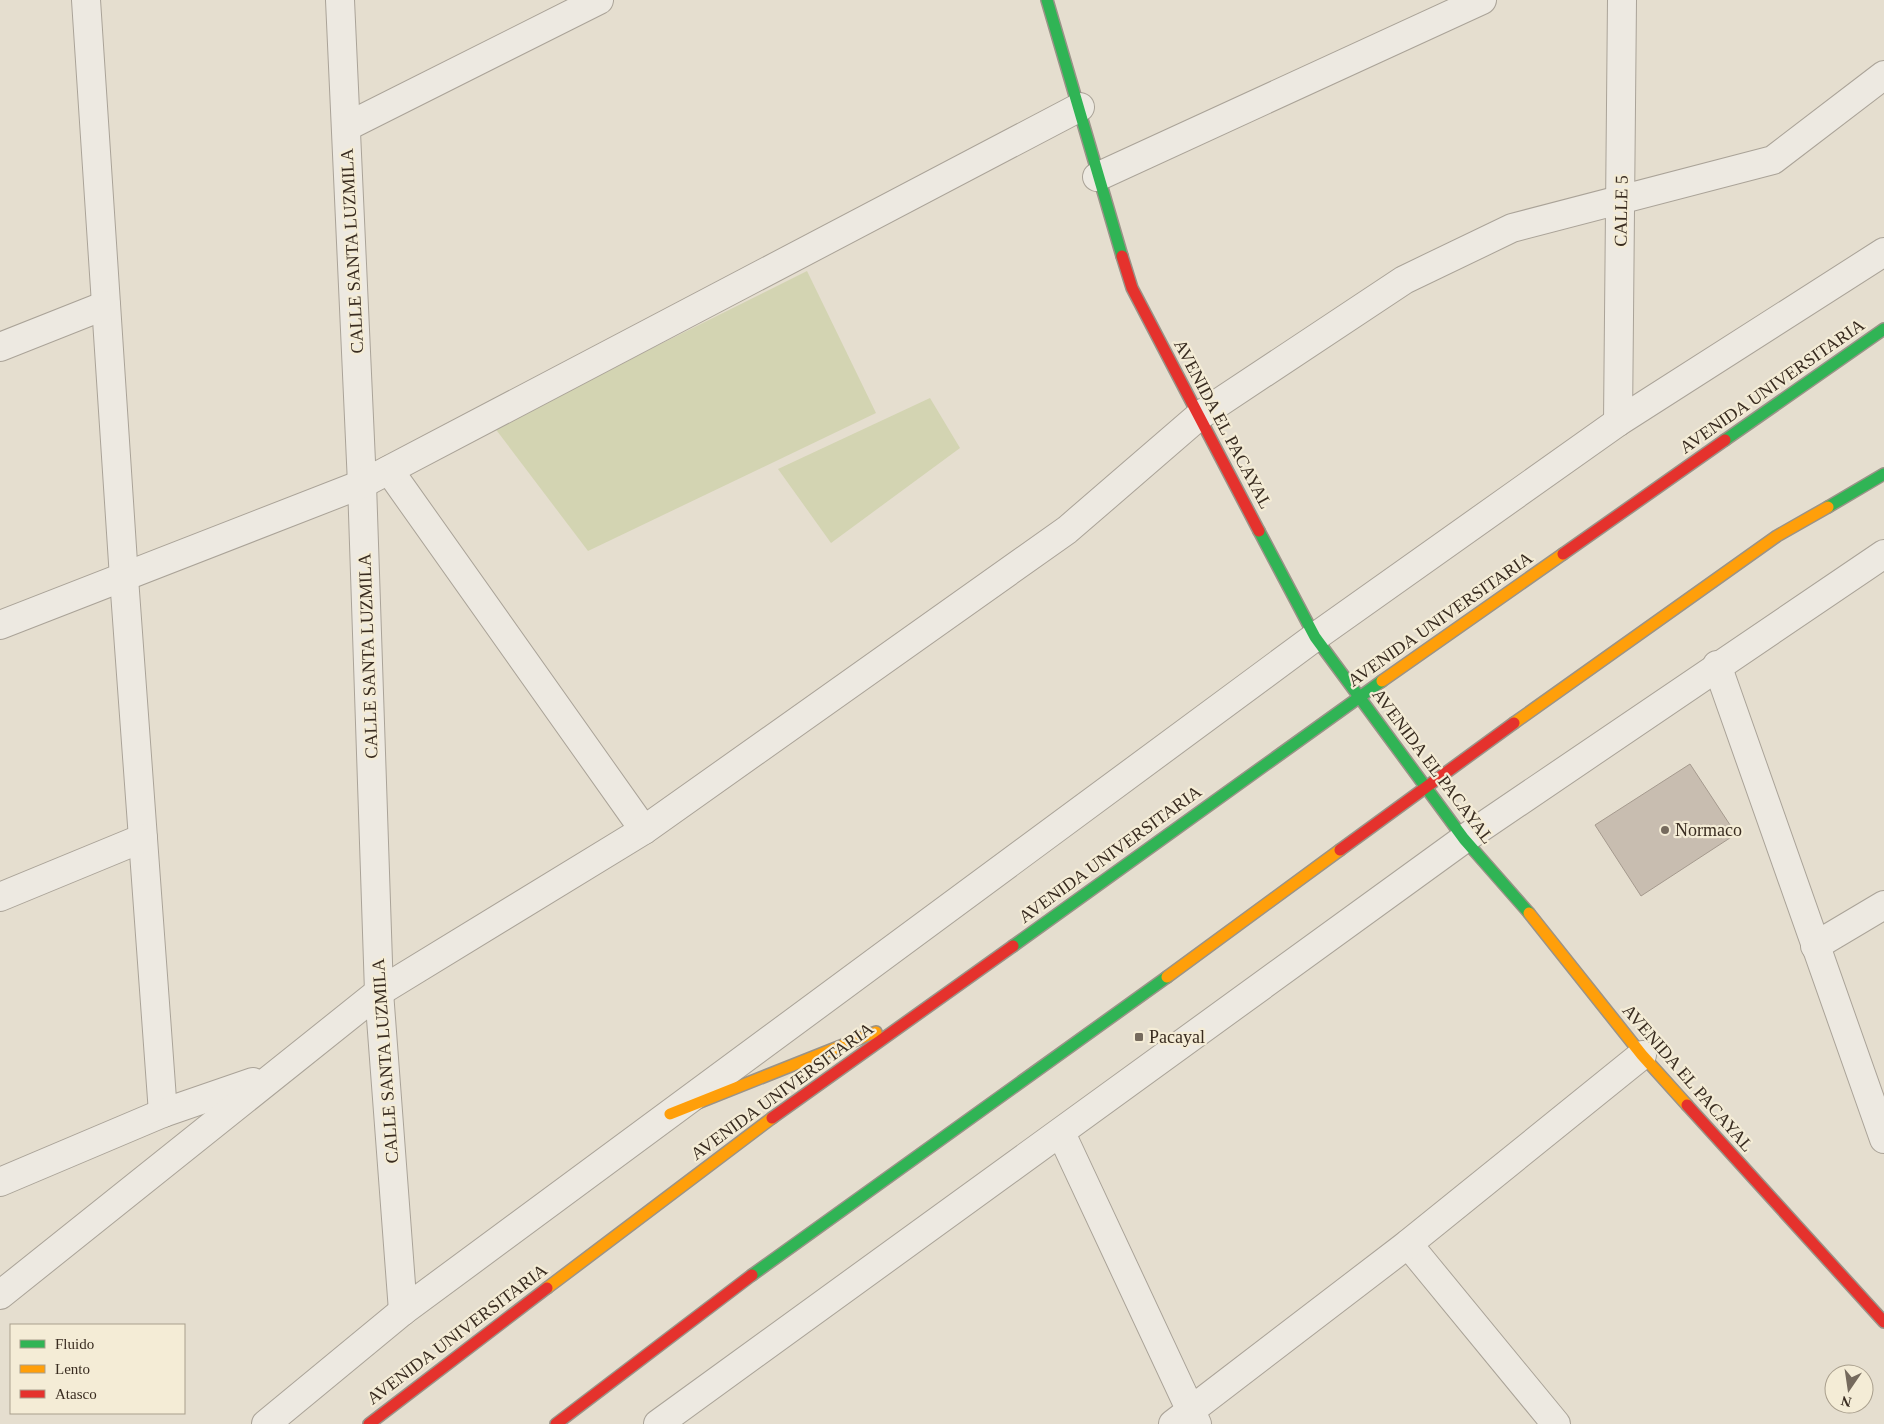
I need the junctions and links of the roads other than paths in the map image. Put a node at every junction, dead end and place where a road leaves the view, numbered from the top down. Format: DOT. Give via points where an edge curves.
graph roads {
  1 [pos="86,0"];
  2 [pos="340,0"];
  3 [pos="599,0"];
  4 [pos="1047,0"];
  5 [pos="1482,0"];
  6 [pos="1622,0"];
  7 [pos="1884,75"];
  8 [pos="1080,107"];
  9 [pos="346,127"];
  10 [pos="1097,177"];
  11 [pos="1622,200"];
  12 [pos="1884,252"];
  13 [pos="106,305"];
  14 [pos="1884,329"];
  15 [pos="0,347"];
  16 [pos="1200,416"];
  17 [pos="1618,422"];
  18 [pos="389,470"];
  19 [pos="1884,474"];
  20 [pos="362,484"];
  21 [pos="1884,554"];
  22 [pos="124,578"];
  23 [pos="0,625"];
  24 [pos="1316,637"];
  25 [pos="1717,665"];
  26 [pos="1359,697"];
  27 [pos="1424,787"];
  28 [pos="644,830"];
  29 [pos="143,838"];
  30 [pos="1464,839"];
  31 [pos="0,897"];
  32 [pos="1884,905"];
  33 [pos="1815,946"];
  34 [pos="379,992"];
  35 [pos="914,1017"];
  36 [pos="1642,1055"];
  37 [pos="271,1076"];
  38 [pos="163,1113"];
  39 [pos="670,1114"];
  40 [pos="1061,1133"];
  41 [pos="1884,1139"];
  42 [pos="0,1182"];
  43 [pos="1408,1244"];
  44 [pos="0,1296"];
  45 [pos="403,1312"];
  46 [pos="1884,1322"];
  47 [pos="1187,1419"];
  48 [pos="266,1424"];
  49 [pos="369,1424"];
  50 [pos="556,1424"];
  51 [pos="658,1424"];
  52 [pos="1556,1424"];
  1 -- 13 [label="street"];
  2 -- 9 [label="street, CALLE SANTA LUZMILA"];
  3 -- 9 [label="street"];
  4 -- 8 [label="street, AVENIDA EL PACAYAL"];
  5 -- 10 [label="street"];
  6 -- 11 [label="street, CALLE 5"];
  7 -- 11 [label="street" via="1773,160"];
  8 -- 10 [label="street, AVENIDA EL PACAYAL"];
  8 -- 18 [label="street"];
  9 -- 20 [label="street, CALLE SANTA LUZMILA"];
  10 -- 16 [label="street, AVENIDA EL PACAYAL" via="1132,288"];
  11 -- 16 [label="street" via="1512,228 1404,280"];
  11 -- 17 [label="street, CALLE 5"];
  12 -- 17 [label="street"];
  13 -- 15 [label="street"];
  13 -- 22 [label="street"];
  14 -- 26 [label="street, AVENIDA UNIVERSITARIA"];
  16 -- 24 [label="street, AVENIDA EL PACAYAL"];
  16 -- 28 [label="street" via="1067,530"];
  17 -- 24 [label="street"];
  18 -- 20 [label="street"];
  18 -- 28 [label="street"];
  19 -- 27 [label="street" via="1777,536"];
  20 -- 22 [label="street"];
  20 -- 34 [label="street, CALLE SANTA LUZMILA"];
  21 -- 25 [label="street"];
  22 -- 23 [label="street"];
  22 -- 29 [label="street"];
  24 -- 26 [label="street, AVENIDA EL PACAYAL"];
  24 -- 39 [label="street"];
  25 -- 30 [label="street"];
  25 -- 33 [label="street"];
  26 -- 27 [label="street, AVENIDA EL PACAYAL"];
  26 -- 35 [label="street, AVENIDA UNIVERSITARIA"];
  27 -- 30 [label="street, AVENIDA EL PACAYAL"];
  27 -- 50 [label="street" via="1288,890 722,1297"];
  28 -- 34 [label="street"];
  29 -- 31 [label="street"];
  29 -- 38 [label="street"];
  30 -- 36 [label="street, AVENIDA EL PACAYAL" via="1532,917"];
  30 -- 40 [label="street"];
  32 -- 33 [label="street"];
  33 -- 41 [label="street"];
  34 -- 37 [label="street"];
  34 -- 45 [label="street, CALLE SANTA LUZMILA"];
  35 -- 39 [label="street"];
  35 -- 49 [label="street, AVENIDA UNIVERSITARIA" via="737,1144"];
  36 -- 43 [label="street"];
  36 -- 46 [label="street, AVENIDA EL PACAYAL"];
  37 -- 38 [label="street"];
  37 -- 44 [label="street"];
  38 -- 42 [label="street"];
  39 -- 45 [label="street"];
  40 -- 47 [label="street"];
  40 -- 51 [label="street"];
  43 -- 47 [label="street"];
  43 -- 52 [label="street"];
  45 -- 48 [label="street"];
}
